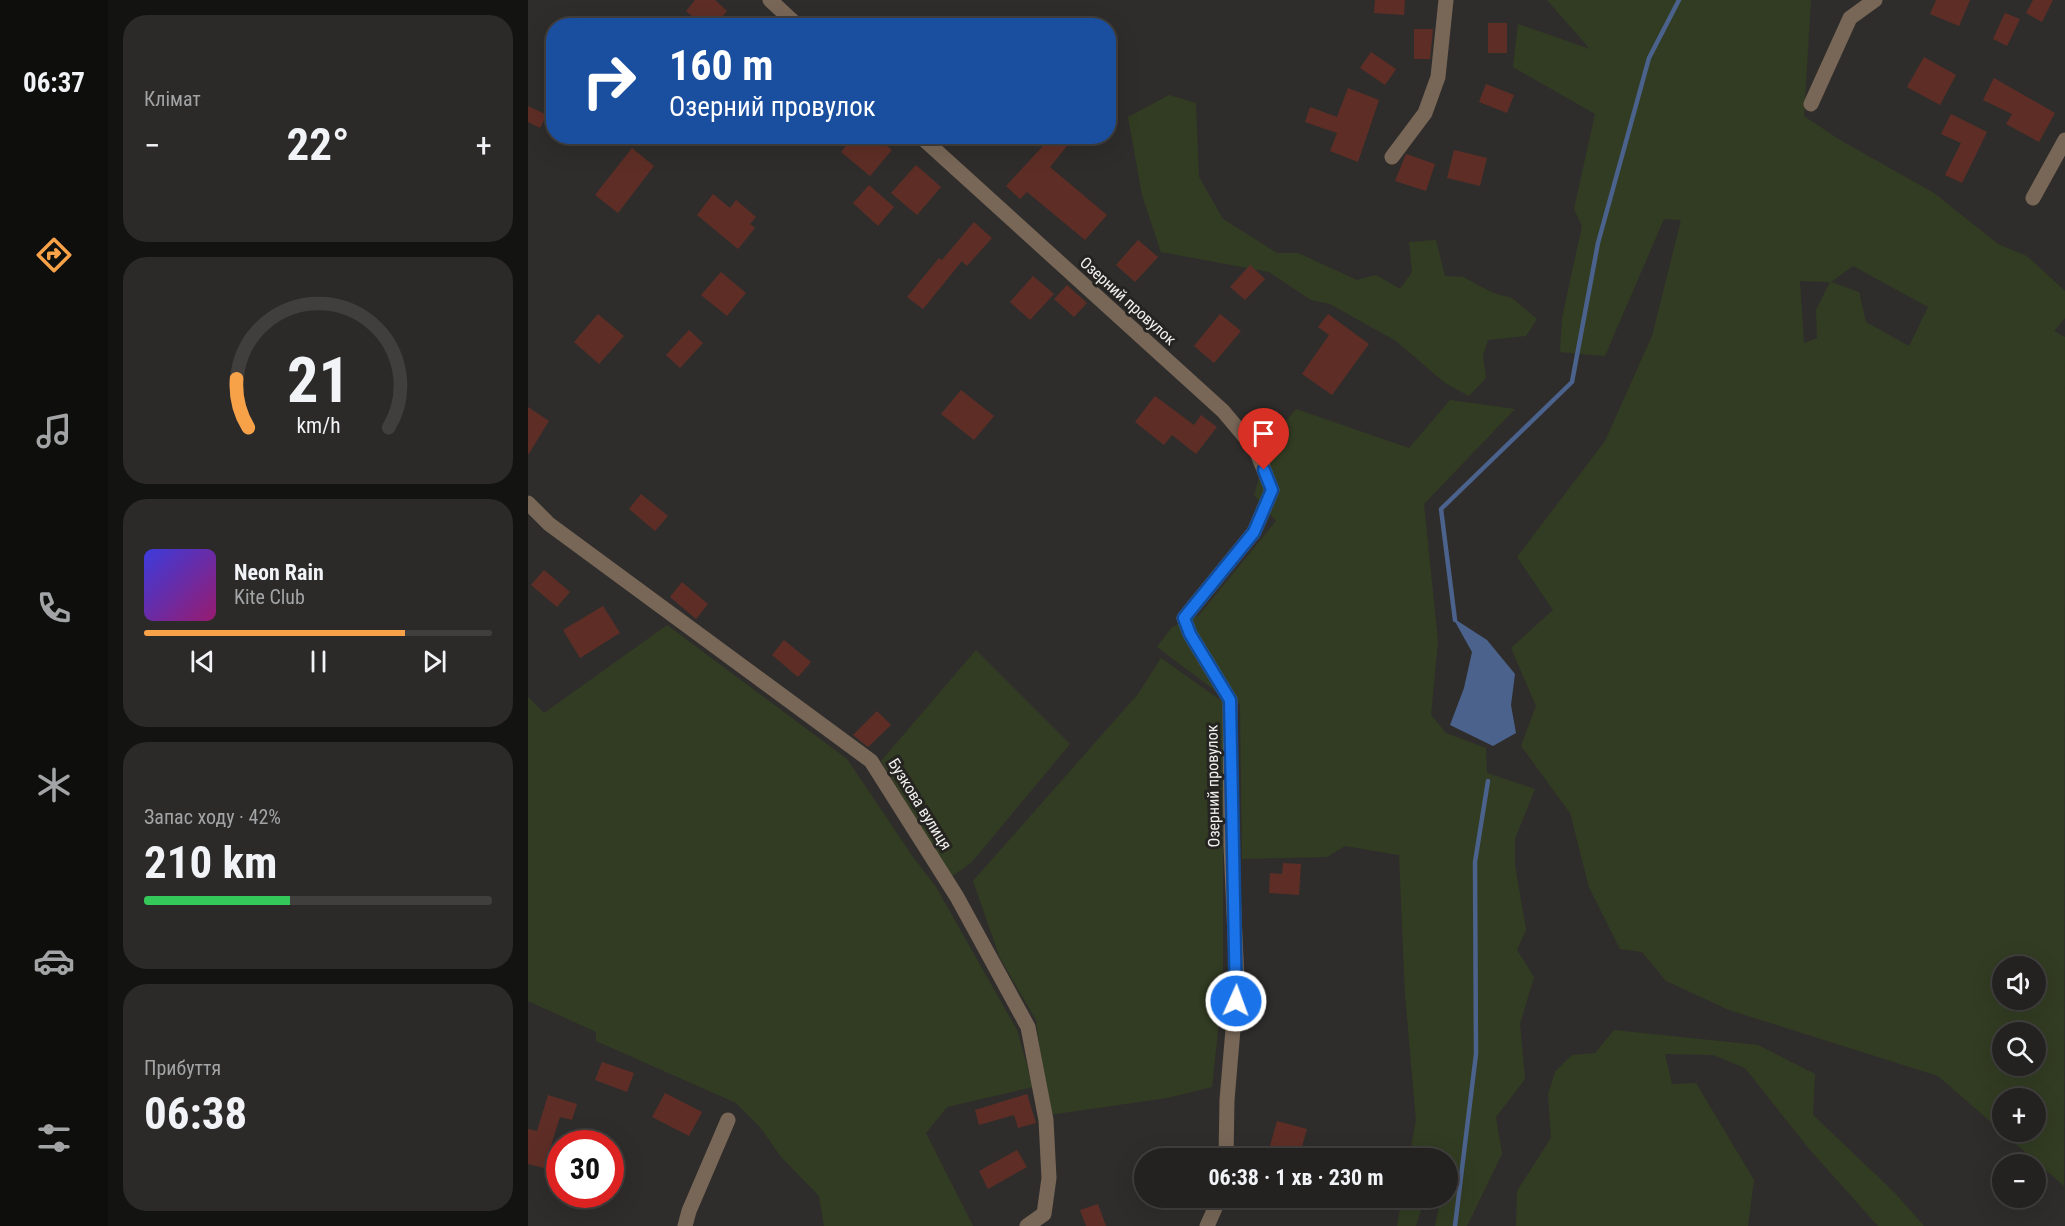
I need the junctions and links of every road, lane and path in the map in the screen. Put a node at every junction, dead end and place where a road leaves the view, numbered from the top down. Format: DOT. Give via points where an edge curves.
graph roads {
  1 [pos="770,0"];
  2 [pos="1446,0"];
  3 [pos="1875,0"];
  4 [pos="789,18"];
  5 [pos="1811,104"];
  6 [pos="2065,140"];
  7 [pos="929,144"];
  8 [pos="1392,157"];
  9 [pos="2032,198"];
  10 [pos="528,503"];
  11 [pos="728,1120"];
  12 [pos="1226,1148"];
  13 [pos="1215,1208"];
  14 [pos="1047,1220"];
  15 [pos="685,1226"];
  16 [pos="1027,1226"];
  17 [pos="1207,1226"];
  1 -- 4 [label="street"];
  2 -- 8 [label="street" via="1438,77 1425,113"];
  3 -- 5 [label="street" via="1850,18"];
  6 -- 9 [label="street"];
  7 -- 12 [label="street, Озерний провулок" via="1223,411 1256,450 1272,490 1254,532 1184,618 1230,700 1231,846 1238,982"];
  10 -- 14 [label="street, Бузкова вулиця" via="549,524 871,761 957,897 1028,1027 1046,1120"];
  11 -- 15 [label="street"];
  13 -- 17 [label="street"];
  14 -- 16 [label="street, Бузкова вулиця"];
}
